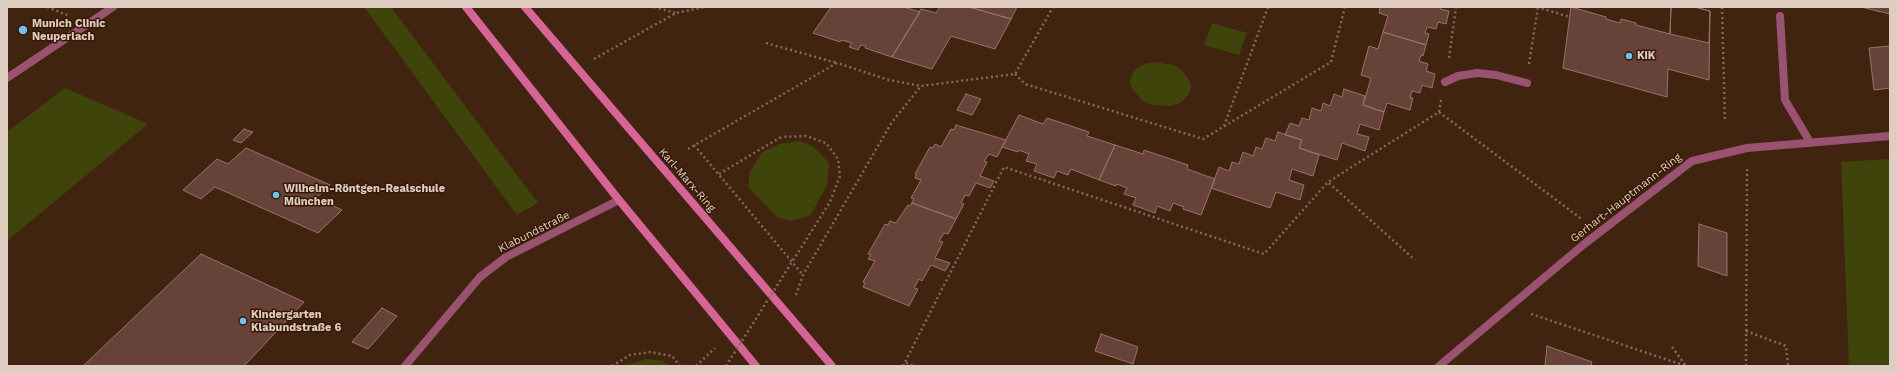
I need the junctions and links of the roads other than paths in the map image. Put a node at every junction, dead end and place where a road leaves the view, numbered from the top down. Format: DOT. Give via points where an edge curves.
graph roads {
  1 [pos="114,7"];
  2 [pos="466,7"];
  3 [pos="525,7"];
  4 [pos="1780,16"];
  5 [pos="7,78"];
  6 [pos="1445,82"];
  7 [pos="1527,83"];
  8 [pos="1890,136"];
  9 [pos="1810,142"];
  10 [pos="619,200"];
  11 [pos="405,366"];
  12 [pos="756,366"];
  13 [pos="832,366"];
  14 [pos="1439,366"];
  1 -- 5 [label="street"];
  2 -- 10 [label="main road"];
  3 -- 13 [label="main road, Karl-Marx-Ring"];
  4 -- 9 [label="street" via="1785,100"];
  6 -- 7 [label="street" via="1458,76 1477,73"];
  8 -- 9 [label="street, Gerhart-Hauptmann-Ring"];
  9 -- 14 [label="street, Gerhart-Hauptmann-Ring" via="1747,148 1692,161 1599,232"];
  10 -- 11 [label="street, Klabundstraße" via="506,258 490,269 480,277"];
  10 -- 12 [label="main road"];
}
